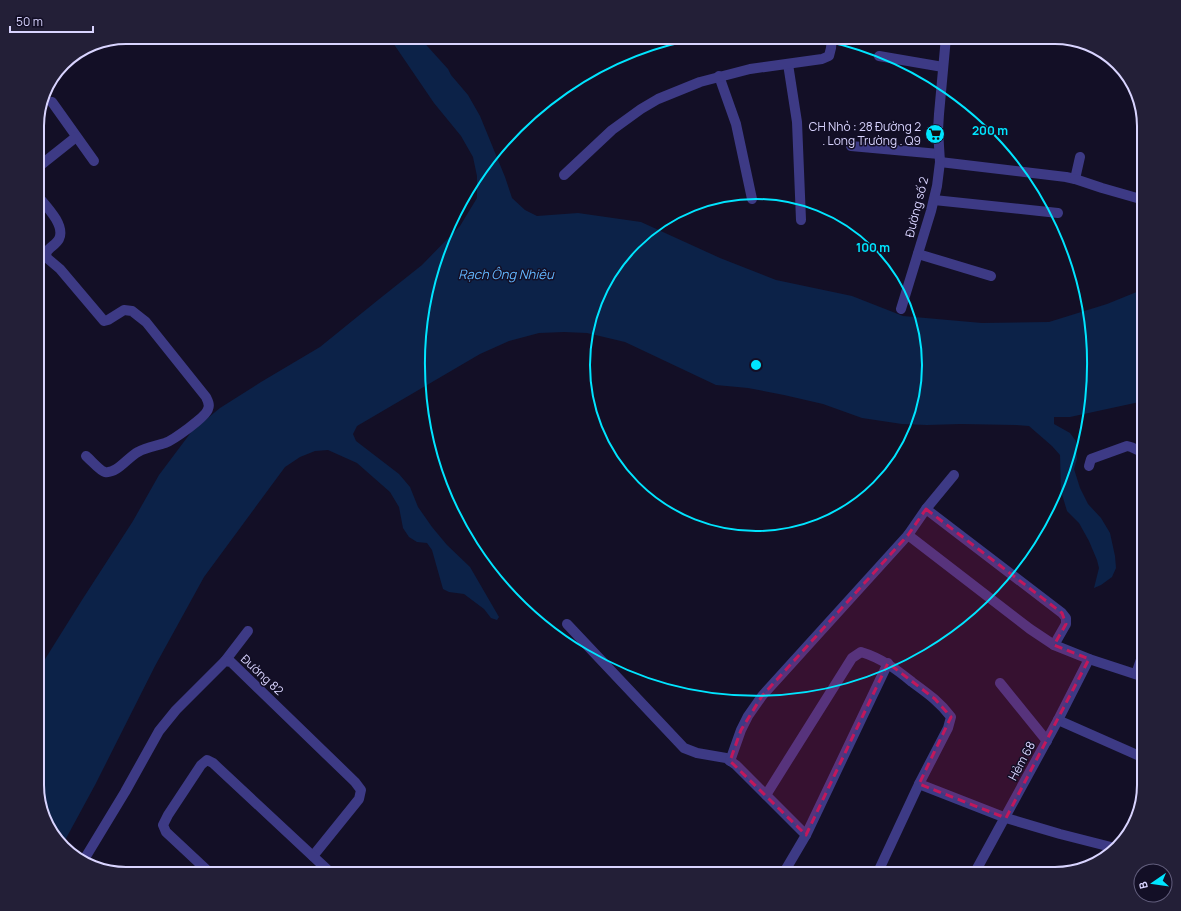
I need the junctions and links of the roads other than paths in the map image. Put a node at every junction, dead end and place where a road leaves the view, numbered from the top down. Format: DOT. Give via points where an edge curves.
graph roads {
  1 [pos="831,44"];
  2 [pos="946,44"];
  3 [pos="879,56"];
  4 [pos="788,64"];
  5 [pos="944,67"];
  6 [pos="719,76"];
  7 [pos="52,102"];
  8 [pos="76,137"];
  9 [pos="851,146"];
  10 [pos="1080,157"];
  11 [pos="939,158"];
  12 [pos="94,161"];
  13 [pos="44,162"];
  14 [pos="564,175"];
  15 [pos="1075,179"];
  16 [pos="1137,198"];
  17 [pos="752,199"];
  18 [pos="934,200"];
  19 [pos="44,204"];
  20 [pos="1058,213"];
  21 [pos="801,220"];
  22 [pos="918,254"];
  23 [pos="991,276"];
  24 [pos="901,309"];
  25 [pos="1137,450"];
  26 [pos="86,456"];
  27 [pos="1089,466"];
  28 [pos="954,475"];
  29 [pos="926,510"];
  30 [pos="908,535"];
  31 [pos="567,624"];
  32 [pos="248,632"];
  33 [pos="1054,645"];
  34 [pos="1089,659"];
  35 [pos="224,661"];
  36 [pos="888,663"];
  37 [pos="1137,675"];
  38 [pos="1000,683"];
  39 [pos="1058,720"];
  40 [pos="1047,741"];
  41 [pos="1137,755"];
  42 [pos="730,761"];
  43 [pos="919,784"];
  44 [pos="766,796"];
  45 [pos="1006,818"];
  46 [pos="806,835"];
  47 [pos="1109,846"];
  48 [pos="86,856"];
  49 [pos="313,856"];
  50 [pos="204,867"];
  51 [pos="325,867"];
  52 [pos="787,867"];
  53 [pos="880,867"];
  54 [pos="978,867"];
  1 -- 4 [label="street" via="829,56"];
  2 -- 5 [label="street, Đường số 2"];
  3 -- 5 [label="street"];
  4 -- 6 [label="street"];
  4 -- 21 [label="street" via="797,122"];
  5 -- 11 [label="street, Đường số 2" via="938,130"];
  6 -- 14 [label="street" via="658,99 641,109 612,130"];
  6 -- 17 [label="street" via="736,124"];
  7 -- 8 [label="street"];
  8 -- 12 [label="street"];
  8 -- 13 [label="street"];
  9 -- 11 [label="street"];
  10 -- 15 [label="street"];
  11 -- 15 [label="street"];
  11 -- 18 [label="street, Đường số 2"];
  15 -- 16 [label="street"];
  18 -- 20 [label="street"];
  18 -- 22 [label="street, Đường số 2"];
  19 -- 26 [label="street" via="58,221 60,229 58,241 46,253 47,258 60,269 104,320 129,310 146,322 206,397 209,405 204,416 174,438 139,451 116,470 102,471"];
  22 -- 23 [label="street"];
  22 -- 24 [label="street, Đường số 2"];
  25 -- 27 [label="street" via="1127,446 1091,459"];
  28 -- 29 [label="street"];
  29 -- 30 [label="street"];
  29 -- 33 [label="street" via="1062,613 1066,618 1066,624"];
  30 -- 33 [label="street"];
  30 -- 42 [label="street" via="762,696 741,730"];
  31 -- 42 [label="street" via="684,748 697,754 726,758"];
  32 -- 35 [label="street"];
  33 -- 34 [label="street"];
  34 -- 37 [label="street"];
  34 -- 39 [label="street, Hẻm 68"];
  35 -- 48 [label="street, Đường 82" via="159,731"];
  35 -- 49 [label="street, Đường 82" via="231,662 361,790 359,799"];
  36 -- 43 [label="street" via="936,699 951,718"];
  36 -- 44 [label="street" via="861,652 852,658"];
  36 -- 46 [label="street"];
  38 -- 40 [label="street"];
  39 -- 40 [label="street, Hẻm 68"];
  39 -- 41 [label="street"];
  40 -- 45 [label="street, Hẻm 68"];
  42 -- 44 [label="street"];
  43 -- 45 [label="street"];
  43 -- 53 [label="street"];
  44 -- 46 [label="street"];
  45 -- 47 [label="street"];
  45 -- 54 [label="street, Hẻm 68"];
  46 -- 52 [label="street"];
  49 -- 50 [label="street" via="207,760 201,765 163,825 166,832"];
  49 -- 51 [label="street"];
}
